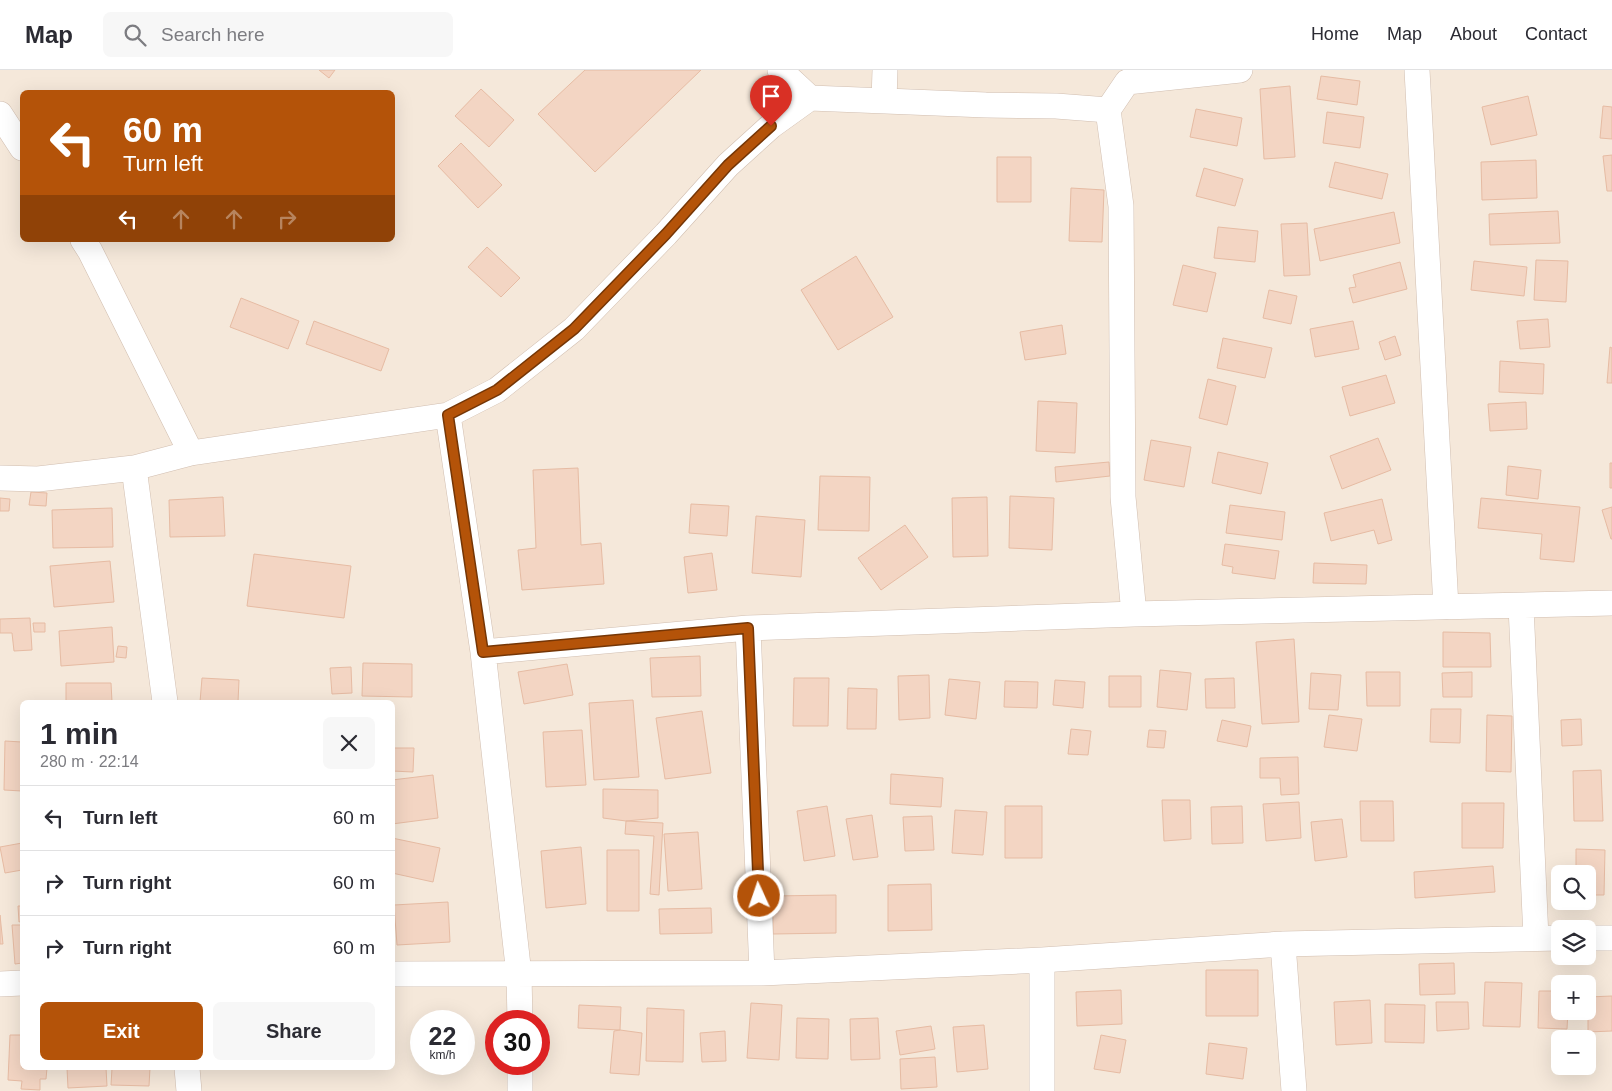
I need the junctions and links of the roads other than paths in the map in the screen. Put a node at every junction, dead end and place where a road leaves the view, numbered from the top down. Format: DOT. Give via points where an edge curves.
graph roads {
  1 [pos="780,70"];
  2 [pos="885,70"];
  3 [pos="1240,70"];
  4 [pos="1418,70"];
  5 [pos="1127,76"];
  6 [pos="810,98"];
  7 [pos="884,101"];
  8 [pos="1108,110"];
  9 [pos="0,114"];
  10 [pos="20,145"];
  11 [pos="84,242"];
  12 [pos="448,415"];
  13 [pos="191,453"];
  14 [pos="134,468"];
  15 [pos="0,478"];
  16 [pos="1612,603"];
  17 [pos="1521,606"];
  18 [pos="1446,607"];
  19 [pos="1134,614"];
  20 [pos="748,628"];
  21 [pos="483,652"];
  22 [pos="165,700"];
  23 [pos="1536,938"];
  24 [pos="1551,938"];
  25 [pos="1596,938"];
  26 [pos="1612,938"];
  27 [pos="1283,944"];
  28 [pos="1042,960"];
  29 [pos="762,973"];
  30 [pos="395,974"];
  31 [pos="519,975"];
  32 [pos="20,983"];
  33 [pos="0,984"];
  34 [pos="520,1010"];
  35 [pos="187,1070"];
  36 [pos="520,1075"];
  37 [pos="189,1091"];
  38 [pos="520,1091"];
  39 [pos="1042,1091"];
  40 [pos="1294,1091"];
  1 -- 6 [label="street"];
  2 -- 7 [label="street"];
  3 -- 5 [label="street"];
  4 -- 18 [label="street"];
  5 -- 8 [label="street"];
  6 -- 7 [label="street"];
  6 -- 12 [label="street" via="771,126 728,165 574,329 497,390"];
  7 -- 8 [label="street"];
  8 -- 19 [label="street" via="1121,206 1123,497"];
  9 -- 10 [label="street"];
  11 -- 13 [label="street"];
  12 -- 13 [label="street"];
  12 -- 21 [label="street"];
  13 -- 14 [label="street"];
  14 -- 15 [label="street" via="38,479"];
  14 -- 22 [label="street"];
  16 -- 17 [label="street"];
  17 -- 18 [label="street"];
  17 -- 23 [label="street"];
  18 -- 19 [label="street"];
  19 -- 20 [label="street"];
  20 -- 21 [label="street"];
  20 -- 29 [label="street"];
  21 -- 31 [label="street"];
  23 -- 24 [label="street"];
  23 -- 27 [label="street"];
  25 -- 26 [label="street"];
  27 -- 28 [label="street"];
  27 -- 40 [label="street"];
  28 -- 29 [label="street"];
  28 -- 39 [label="street"];
  29 -- 31 [label="street"];
  30 -- 31 [label="street"];
  31 -- 34 [label="street"];
  32 -- 33 [label="street"];
  35 -- 37 [label="street"];
  36 -- 38 [label="street"];
}
